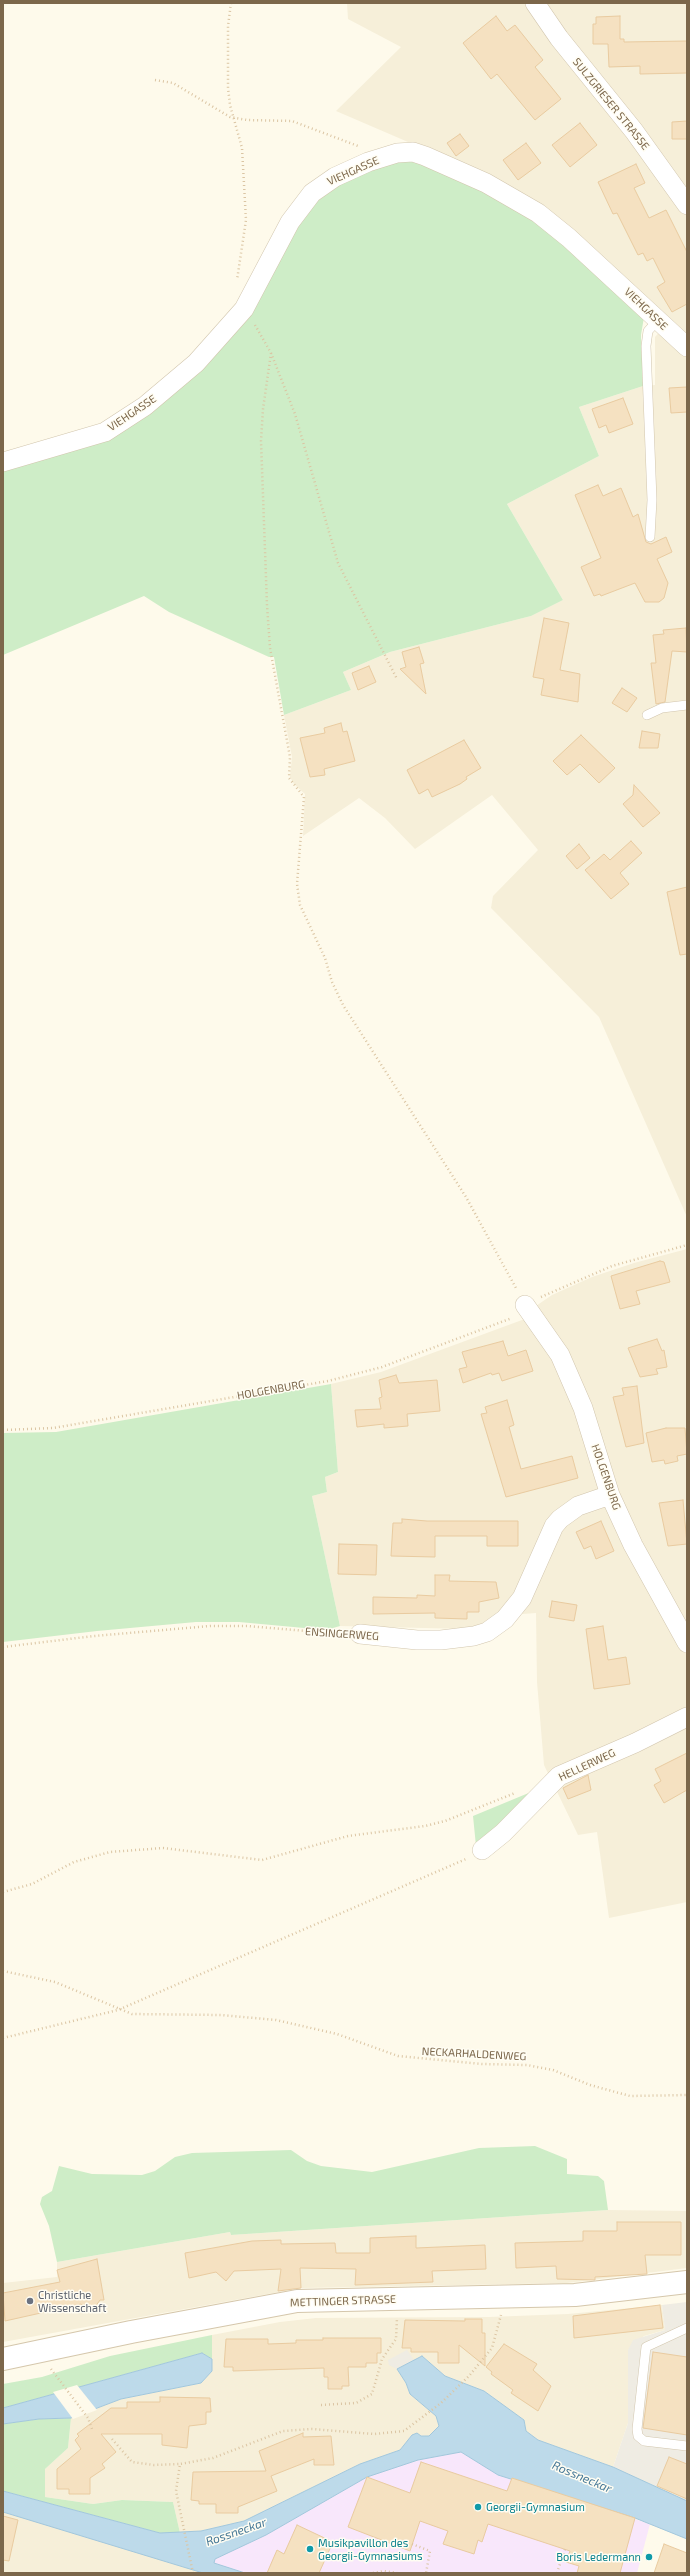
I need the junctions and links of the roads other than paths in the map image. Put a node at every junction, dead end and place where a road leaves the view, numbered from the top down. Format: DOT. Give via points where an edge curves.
graph roads {
  1 [pos="535,3"];
  2 [pos="687,205"];
  3 [pos="658,320"];
  4 [pos="687,347"];
  5 [pos="3,462"];
  6 [pos="650,537"];
  7 [pos="687,705"];
  8 [pos="647,714"];
  9 [pos="527,1308"];
  10 [pos="610,1495"];
  11 [pos="360,1634"];
  12 [pos="687,1643"];
  13 [pos="687,1717"];
  14 [pos="482,1850"];
  15 [pos="687,2285"];
  16 [pos="687,2328"];
  17 [pos="3,2359"];
  18 [pos="687,2446"];
  1 -- 2 [label="street, SULZGRIESER STRASSE" via="558,38 634,131"];
  3 -- 4 [label="street, VIEHGASSE"];
  3 -- 5 [label="street, VIEHGASSE" via="555,226 531,208 470,175 421,154 408,152 388,156 335,177 312,193 287,227 246,307 196,363 156,397 116,426 67,445"];
  3 -- 6 [label="lane" via="648,331 646,346 652,500"];
  7 -- 8 [label="lane" via="662,708"];
  9 -- 10 [label="street, HOLGENBURG" via="550,1338 568,1371 587,1419"];
  10 -- 11 [label="street, ENSINGERWEG" via="578,1506 560,1519 554,1526 522,1598 505,1619 487,1632 441,1640"];
  10 -- 12 [label="street, HOLGENBURG" via="633,1546"];
  13 -- 14 [label="street, HELLERWEG" via="635,1743 558,1776 503,1833"];
  15 -- 17 [label="main road, METTINGER STRASSE" via="575,2295 280,2303"];
  16 -- 18 [label="lane" via="646,2346 637,2429 638,2436 644,2441"];
}
